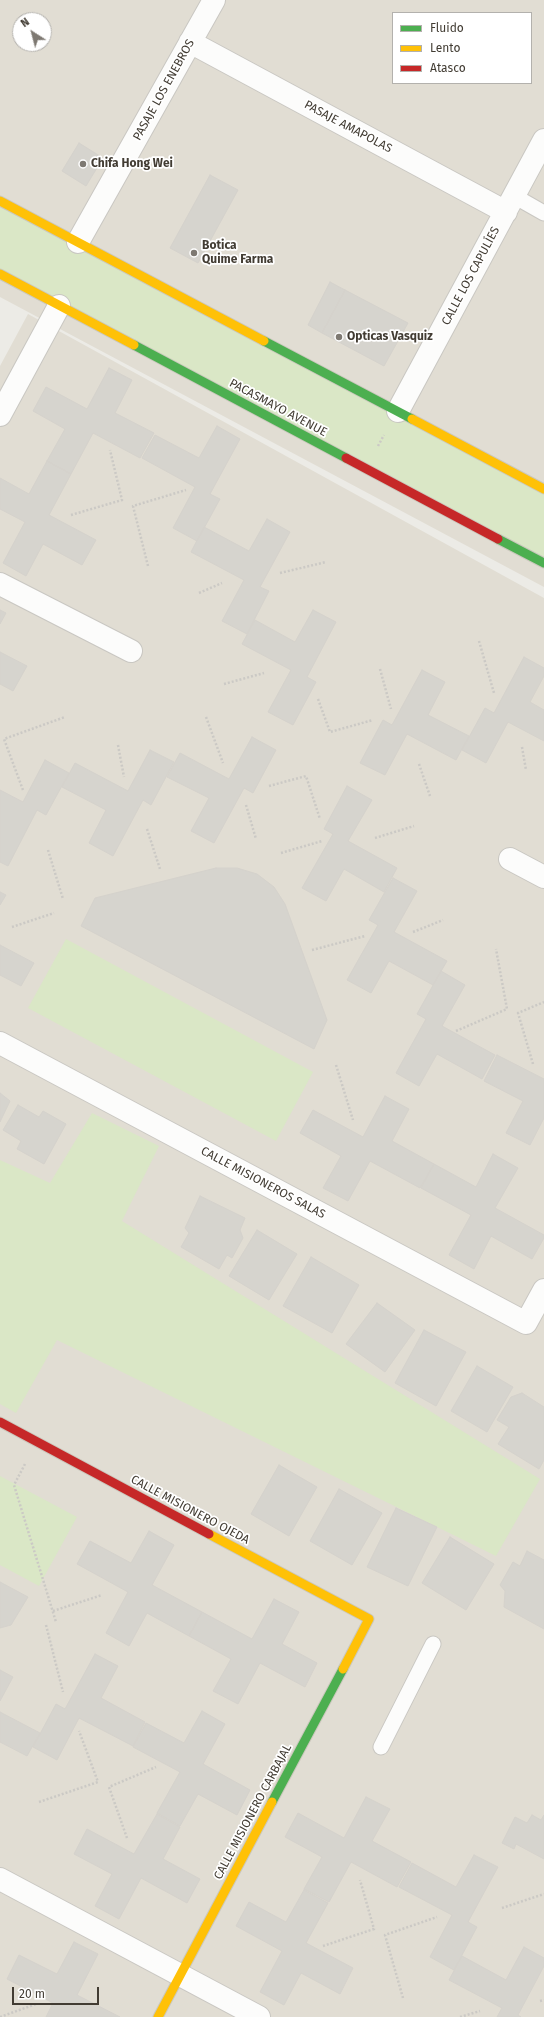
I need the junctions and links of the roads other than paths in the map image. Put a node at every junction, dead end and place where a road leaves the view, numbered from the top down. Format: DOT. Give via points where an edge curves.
graph roads {
  1 [pos="214,0"];
  2 [pos="190,42"];
  3 [pos="544,140"];
  4 [pos="0,201"];
  5 [pos="510,204"];
  6 [pos="544,213"];
  7 [pos="78,242"];
  8 [pos="0,274"];
  9 [pos="59,306"];
  10 [pos="398,411"];
  11 [pos="0,415"];
  12 [pos="544,489"];
  13 [pos="544,563"];
  14 [pos="0,584"];
  15 [pos="131,651"];
  16 [pos="510,859"];
  17 [pos="544,877"];
  18 [pos="0,1043"];
  19 [pos="544,1290"];
  20 [pos="0,1422"];
  21 [pos="369,1619"];
  22 [pos="433,1644"];
  23 [pos="381,1747"];
  24 [pos="0,1879"];
  25 [pos="180,1975"];
  26 [pos="158,2017"];
  27 [pos="259,2017"];
  1 -- 2 [label="street, PASAJE LOS ENEBROS"];
  2 -- 5 [label="street, PASAJE AMAPOLAS"];
  2 -- 7 [label="street, PASAJE LOS ENEBROS"];
  3 -- 5 [label="street, CALLE LOS CAPULÍES"];
  4 -- 7 [label="main road"];
  5 -- 6 [label="lane"];
  5 -- 10 [label="street, CALLE LOS CAPULÍES"];
  7 -- 10 [label="main road"];
  8 -- 9 [label="main road, PACASMAYO AVENUE"];
  9 -- 11 [label="street"];
  9 -- 13 [label="main road, PACASMAYO AVENUE"];
  10 -- 12 [label="main road"];
  14 -- 15 [label="street"];
  16 -- 17 [label="street"];
  18 -- 19 [label="street, CALLE MISIONEROS SALAS" via="526,1323"];
  20 -- 21 [label="main road, CALLE MISIONERO OJEDA"];
  21 -- 25 [label="main road, CALLE MISIONERO CARBAJAL"];
  22 -- 23 [label="lane"];
  24 -- 25 [label="street"];
  25 -- 26 [label="main road, CALLE MISIONERO CARBAJAL"];
  25 -- 27 [label="street"];
}
